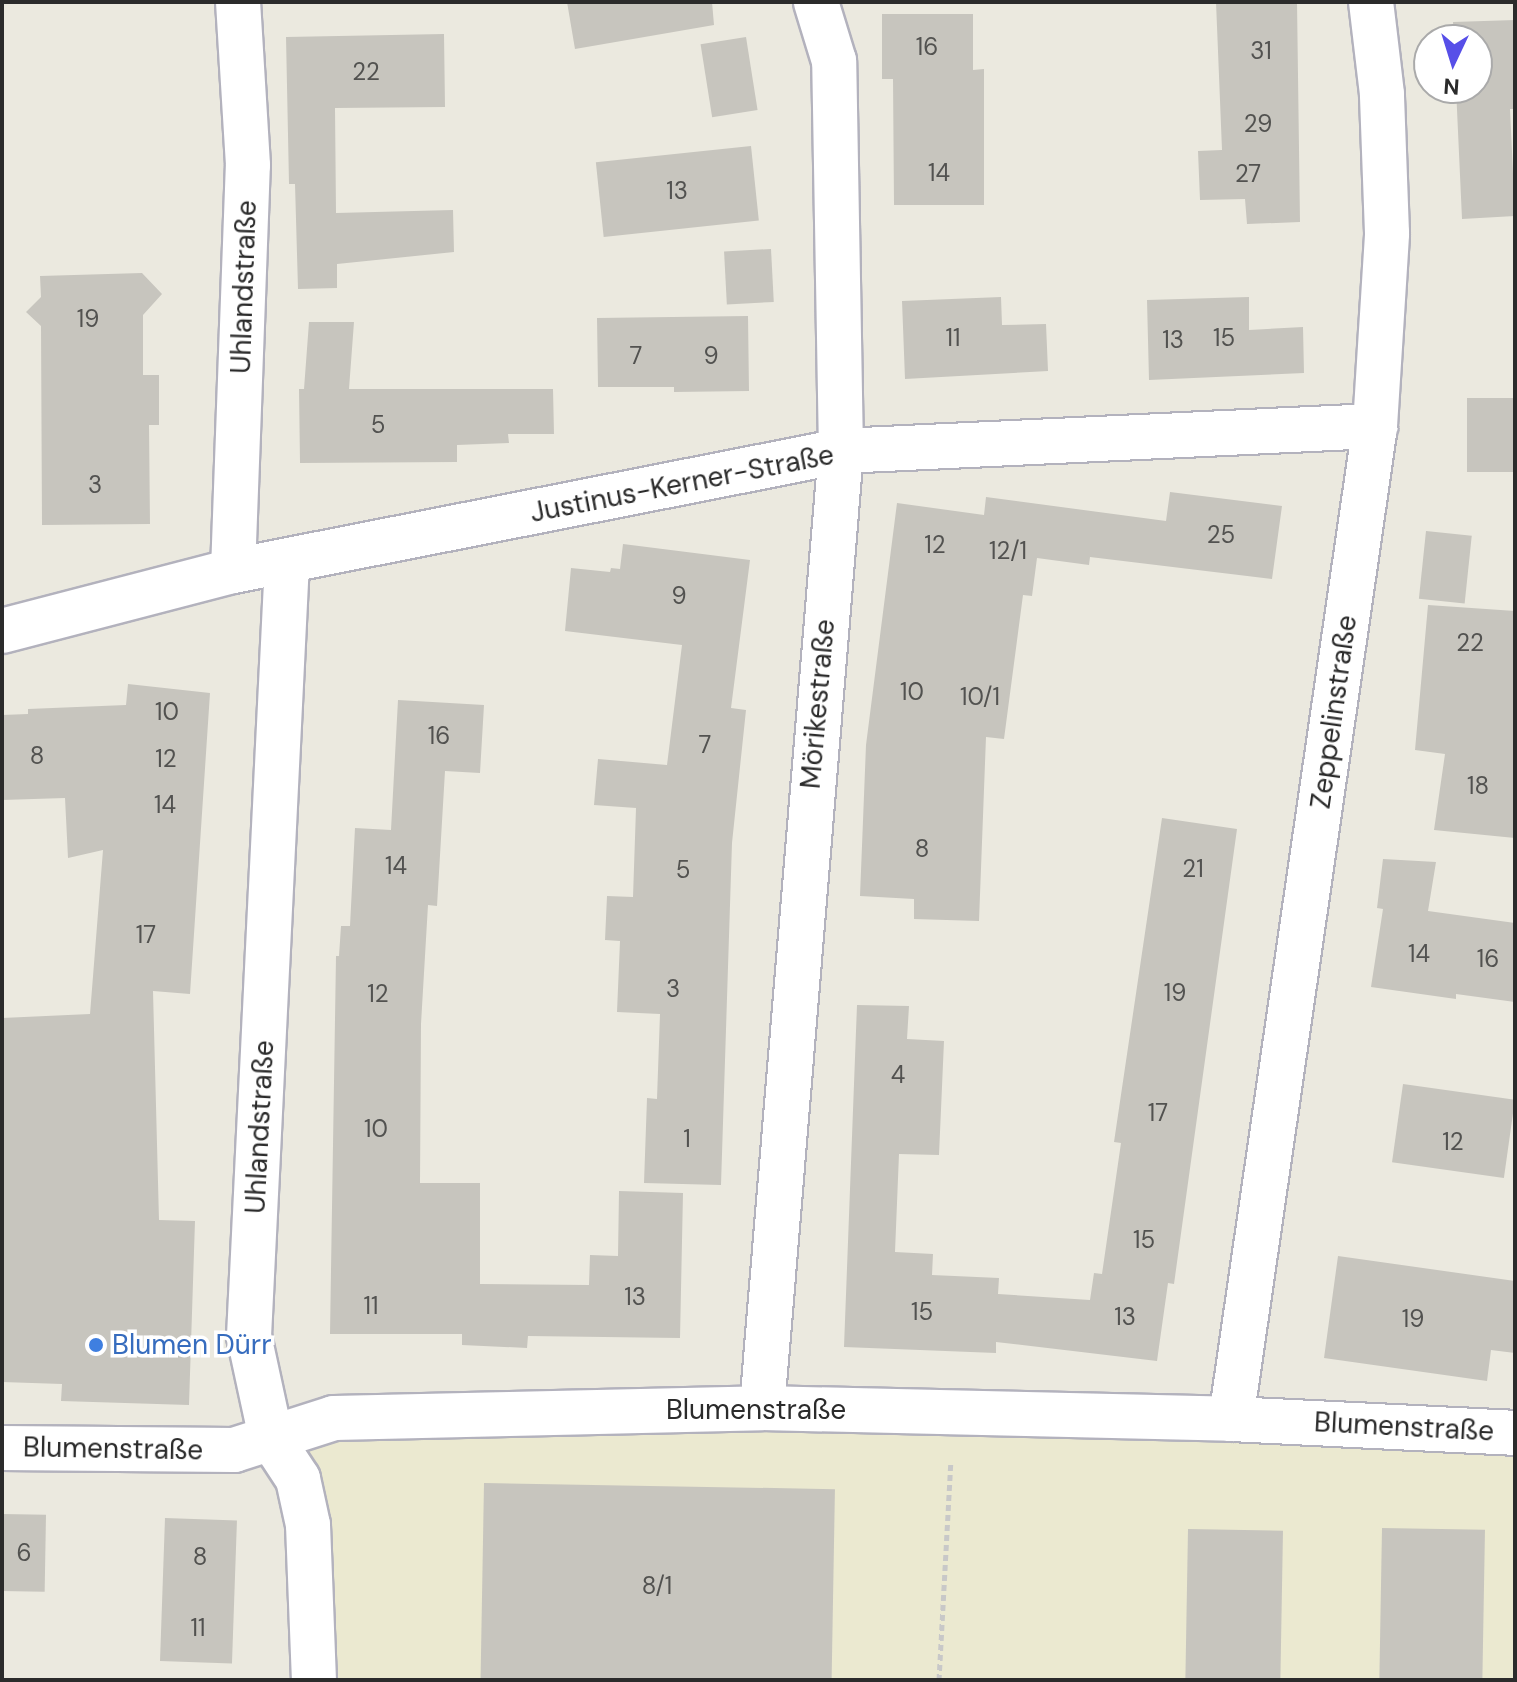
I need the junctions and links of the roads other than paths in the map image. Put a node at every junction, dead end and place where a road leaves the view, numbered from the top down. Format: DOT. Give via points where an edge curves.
graph roads {
  1 [pos="238,2"];
  2 [pos="816,2"];
  3 [pos="1371,2"];
  4 [pos="1375,426"];
  5 [pos="841,451"];
  6 [pos="287,562"];
  7 [pos="233,571"];
  8 [pos="2,631"];
  9 [pos="762,1408"];
  10 [pos="1231,1419"];
  11 [pos="1515,1433"];
  12 [pos="271,1438"];
  13 [pos="2,1448"];
  14 [pos="314,1680"];
  1 -- 7 [label="street, Uhlandstraße" via="248,165"];
  2 -- 5 [label="street, Mörikestraße" via="834,61"];
  3 -- 4 [label="street, Zeppelinstraße" via="1382,94 1387,233"];
  4 -- 5 [label="street, Justinus-Kerner-Straße"];
  4 -- 10 [label="street, Zeppelinstraße"];
  5 -- 6 [label="street, Justinus-Kerner-Straße"];
  5 -- 9 [label="street, Mörikestraße"];
  6 -- 7 [label="street, Justinus-Kerner-Straße"];
  6 -- 12 [label="street, Uhlandstraße" via="249,1336"];
  7 -- 8 [label="street, Justinus-Kerner-Straße"];
  9 -- 10 [label="street, Blumenstraße"];
  9 -- 12 [label="street, Blumenstraße" via="334,1418"];
  10 -- 11 [label="street, Blumenstraße"];
  12 -- 13 [label="street, Blumenstraße" via="234,1450"];
  12 -- 14 [label="street, Uhlandstraße" via="298,1479 308,1525"];
}
